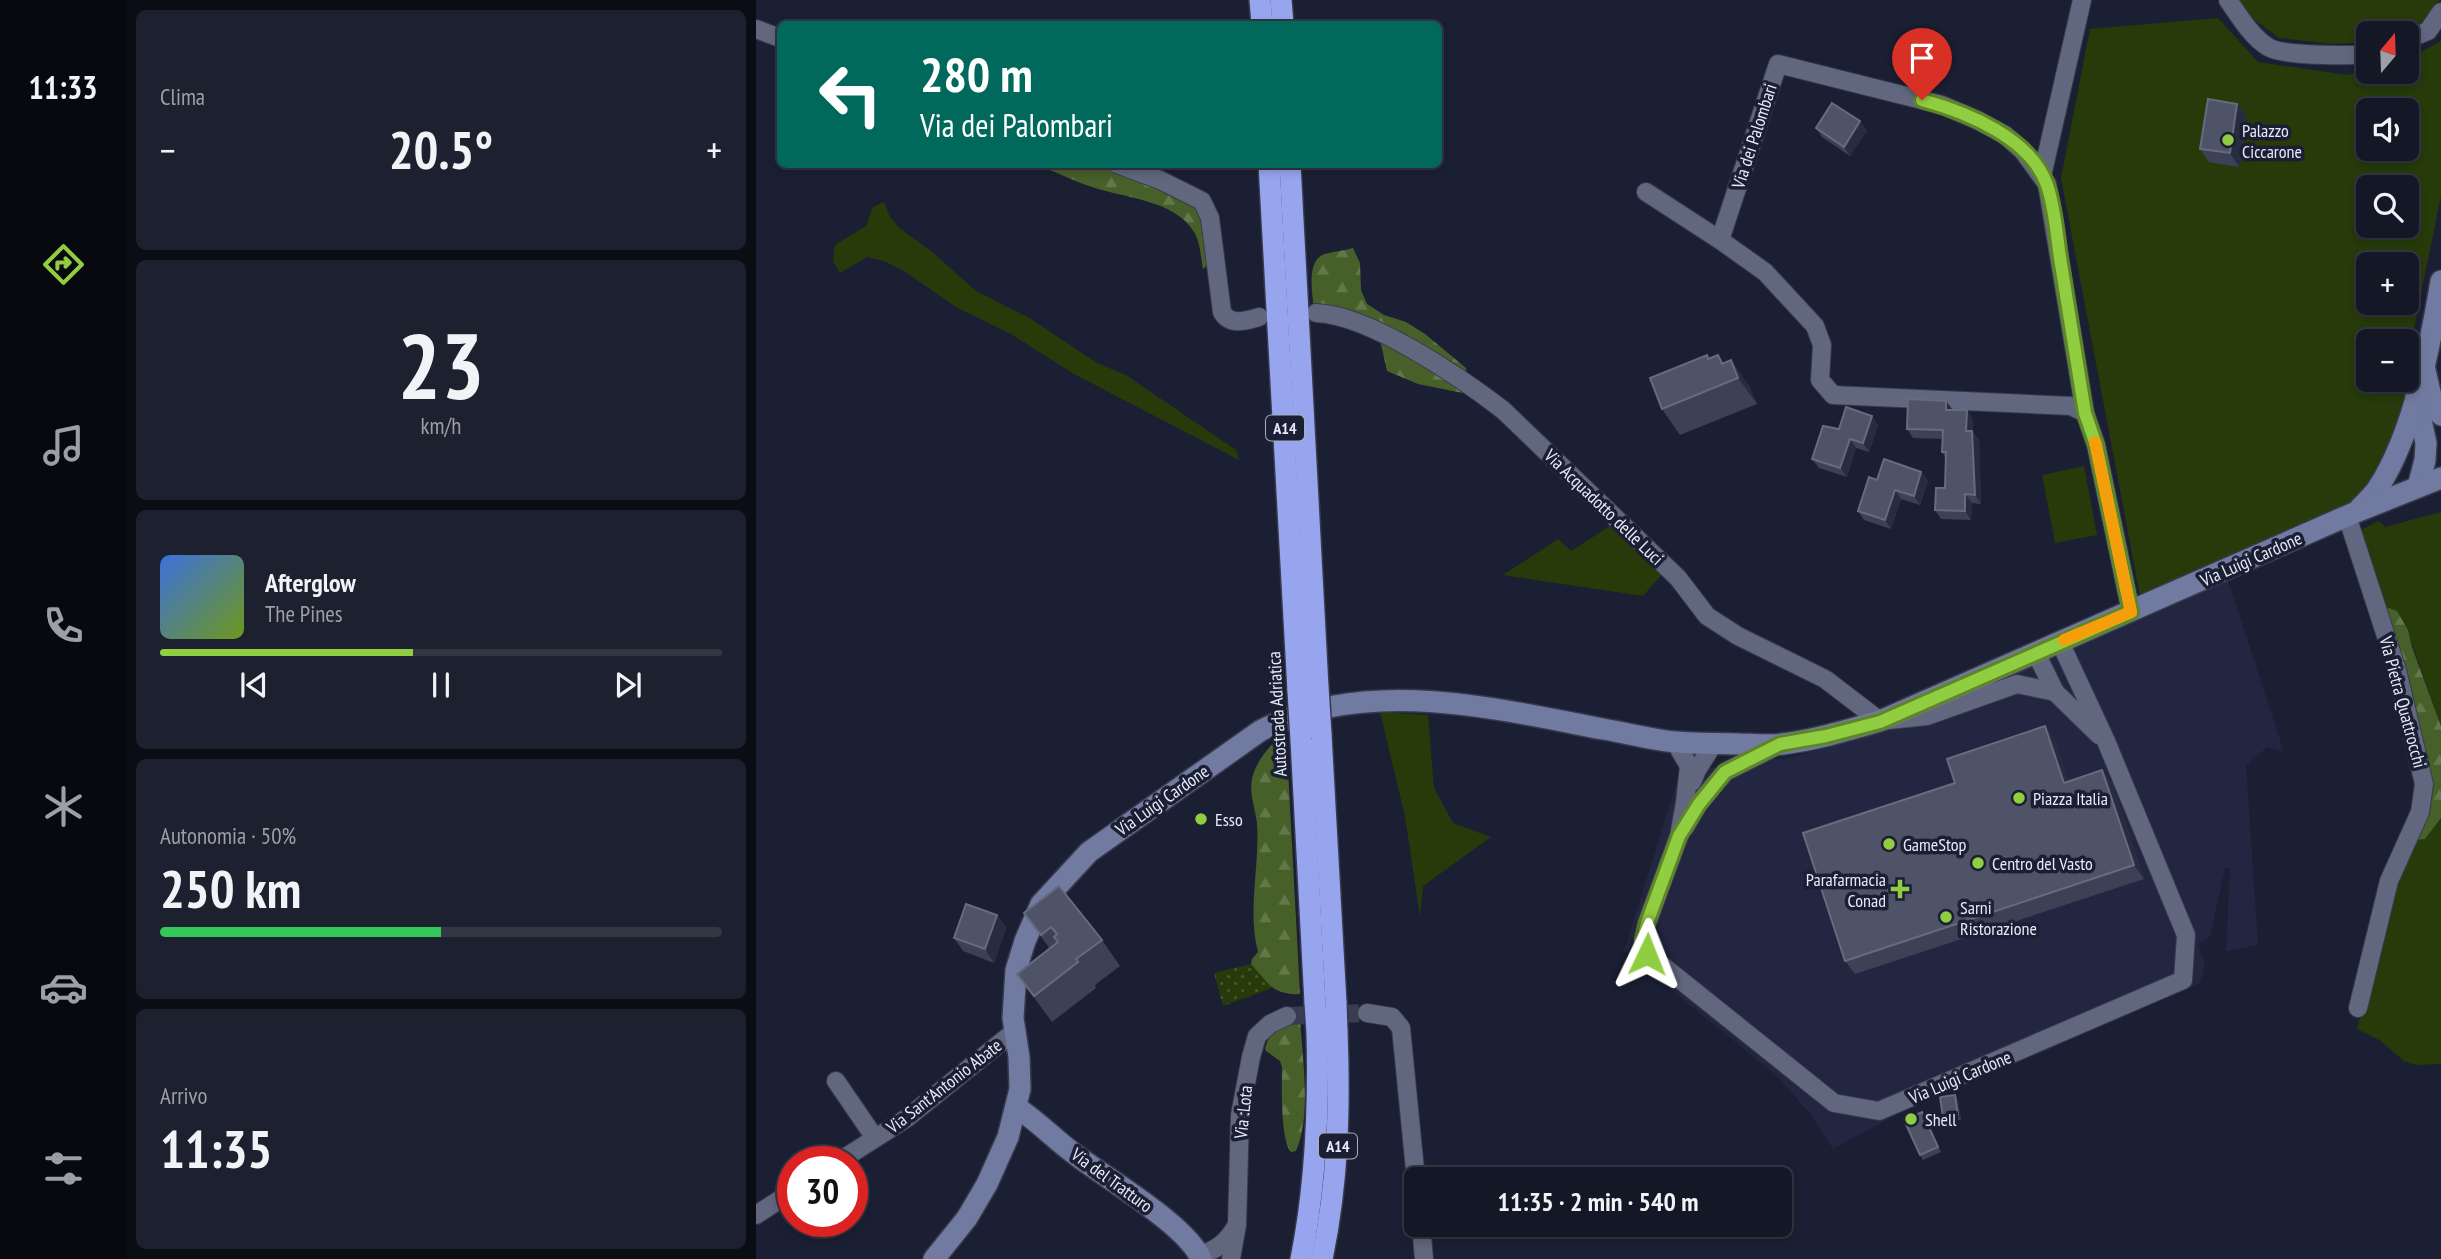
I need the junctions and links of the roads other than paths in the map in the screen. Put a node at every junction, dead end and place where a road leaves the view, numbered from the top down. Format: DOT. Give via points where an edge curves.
graph roads {
  1 [pos="1260,0"];
  2 [pos="1282,0"];
  3 [pos="2082,0"];
  4 [pos="2228,0"];
  5 [pos="2441,12"];
  6 [pos="1262,21"];
  7 [pos="1283,21"];
  8 [pos="756,29"];
  9 [pos="2419,35"];
  10 [pos="777,37"];
  11 [pos="2356,55"];
  12 [pos="1128,168"];
  13 [pos="1269,168"];
  14 [pos="1290,168"];
  15 [pos="2042,176"];
  16 [pos="1646,192"];
  17 [pos="1720,240"];
  18 [pos="2441,281"];
  19 [pos="1316,313"];
  20 [pos="1259,317"];
  21 [pos="2425,370"];
  22 [pos="2416,396"];
  23 [pos="2085,413"];
  24 [pos="2441,415"];
  25 [pos="2402,438"];
  26 [pos="2441,478"];
  27 [pos="2418,487"];
  28 [pos="2352,514"];
  29 [pos="2131,612"];
  30 [pos="2060,642"];
  31 [pos="2036,653"];
  32 [pos="1308,689"];
  33 [pos="2055,692"];
  34 [pos="1880,722"];
  35 [pos="2106,741"];
  36 [pos="1675,742"];
  37 [pos="1714,743"];
  38 [pos="1780,744"];
  39 [pos="1692,803"];
  40 [pos="2358,1008"];
  41 [pos="1367,1013"];
  42 [pos="1287,1016"];
  43 [pos="1015,1031"];
  44 [pos="1327,1032"];
  45 [pos="836,1081"];
  46 [pos="1016,1107"];
  47 [pos="875,1138"];
  48 [pos="863,1146"];
  49 [pos="1415,1167"];
  50 [pos="777,1201"];
  51 [pos="756,1215"];
  52 [pos="1237,1225"];
  53 [pos="1421,1237"];
  54 [pos="1200,1257"];
  55 [pos="934,1259"];
  56 [pos="1231,1259"];
  57 [pos="1301,1259"];
  58 [pos="1322,1259"];
  59 [pos="1424,1259"];
  1 -- 6 [label="highway"];
  2 -- 7 [label="highway"];
  3 -- 15 [label="street"];
  4 -- 11 [label="street" via="2249,30 2269,48"];
  5 -- 9 [label="street" via="2428,31"];
  8 -- 10 [label="street"];
  12 -- 20 [label="street" via="1202,201 1210,218 1224,317 1244,321"];
  13 -- 32 [label="highway, Autostrada Adriatica / A14"];
  14 -- 32 [label="highway, Autostrada Adriatica / A14"];
  15 -- 17 [label="street, Via dei Palombari" via="2023,151 1977,120 1942,106 1778,64"];
  15 -- 23 [label="street, Via dei Palombari" via="2052,209"];
  16 -- 17 [label="street"];
  17 -- 23 [label="street" via="1765,272 1815,326 1822,345 1820,380 1833,395 2071,406"];
  18 -- 21 [label="main road"];
  19 -- 34 [label="street, Via Acquadotto delle Luci" via="1370,327 1474,388 1503,410 1669,569 1707,616 1825,679"];
  21 -- 22 [label="main road"];
  21 -- 24 [label="main road" via="2432,405"];
  22 -- 25 [label="main road"];
  22 -- 27 [label="main road" via="2426,443"];
  23 -- 29 [label="street, Via dei Palombari" via="2096,445"];
  25 -- 27 [label="main road" via="2402,455"];
  25 -- 28 [label="main road" via="2378,488"];
  26 -- 27 [label="main road, Via Luigi Cardone"];
  27 -- 28 [label="main road, Via Luigi Cardone"];
  28 -- 29 [label="main road, Via Luigi Cardone"];
  28 -- 40 [label="street, Via Pietra Quattrocchi" via="2424,784 2420,812 2389,881"];
  29 -- 30 [label="main road, Via Luigi Cardone"];
  30 -- 31 [label="main road, Via Luigi Cardone"];
  30 -- 35 [label="street, Via Luigi Cardone"];
  31 -- 33 [label="street, Via Luigi Cardone"];
  31 -- 34 [label="main road, Via Luigi Cardone"];
  32 -- 44 [label="highway, Autostrada Adriatica / A14, bridge"];
  33 -- 34 [label="street, Via Luigi Cardone" via="2017,684 1927,716"];
  33 -- 35 [label="street, Via Luigi Cardone"];
  34 -- 38 [label="main road, Via Luigi Cardone"];
  35 -- 39 [label="street, Via Luigi Cardone" via="2186,935 2183,980 1879,1111 1835,1103 1647,954 1643,940 1647,923"];
  36 -- 37 [label="main road, Via Luigi Cardone"];
  36 -- 39 [label="street, Via Luigi Cardone" via="1689,766"];
  36 -- 43 [label="main road, Via Luigi Cardone" via="1452,704 1362,701 1283,719 1260,730 1089,852 1063,878 1041,904 1025,941 1016,970"];
  37 -- 38 [label="main road, Via Luigi Cardone"];
  37 -- 39 [label="street, Via Luigi Cardone" via="1714,765"];
  38 -- 39 [label="street, Via Luigi Cardone" via="1725,772"];
  41 -- 49 [label="street" via="1392,1017 1401,1028"];
  42 -- 52 [label="street, Via :Lota" via="1257,1036 1251,1057 1240,1115"];
  43 -- 46 [label="main road, Via Luigi Cardone" via="1020,1089"];
  43 -- 47 [label="street, Via Sant'Antonio Abate" via="907,1118"];
  44 -- 57 [label="highway, Autostrada Adriatica / A14"];
  44 -- 58 [label="highway, Autostrada Adriatica / A14" via="1338,1147"];
  45 -- 47 [label="street"];
  46 -- 54 [label="main road, Via del Tratturo" via="1160,1216 1189,1240"];
  46 -- 55 [label="main road, Via Luigi Cardone" via="987,1184"];
  47 -- 48 [label="street, Via Sant'Antonio Abate"];
  50 -- 51 [label="street"];
  52 -- 54 [label="street" via="1226,1242"];
  52 -- 56 [label="street, Via :Lota"];
  53 -- 59 [label="street"];
}
